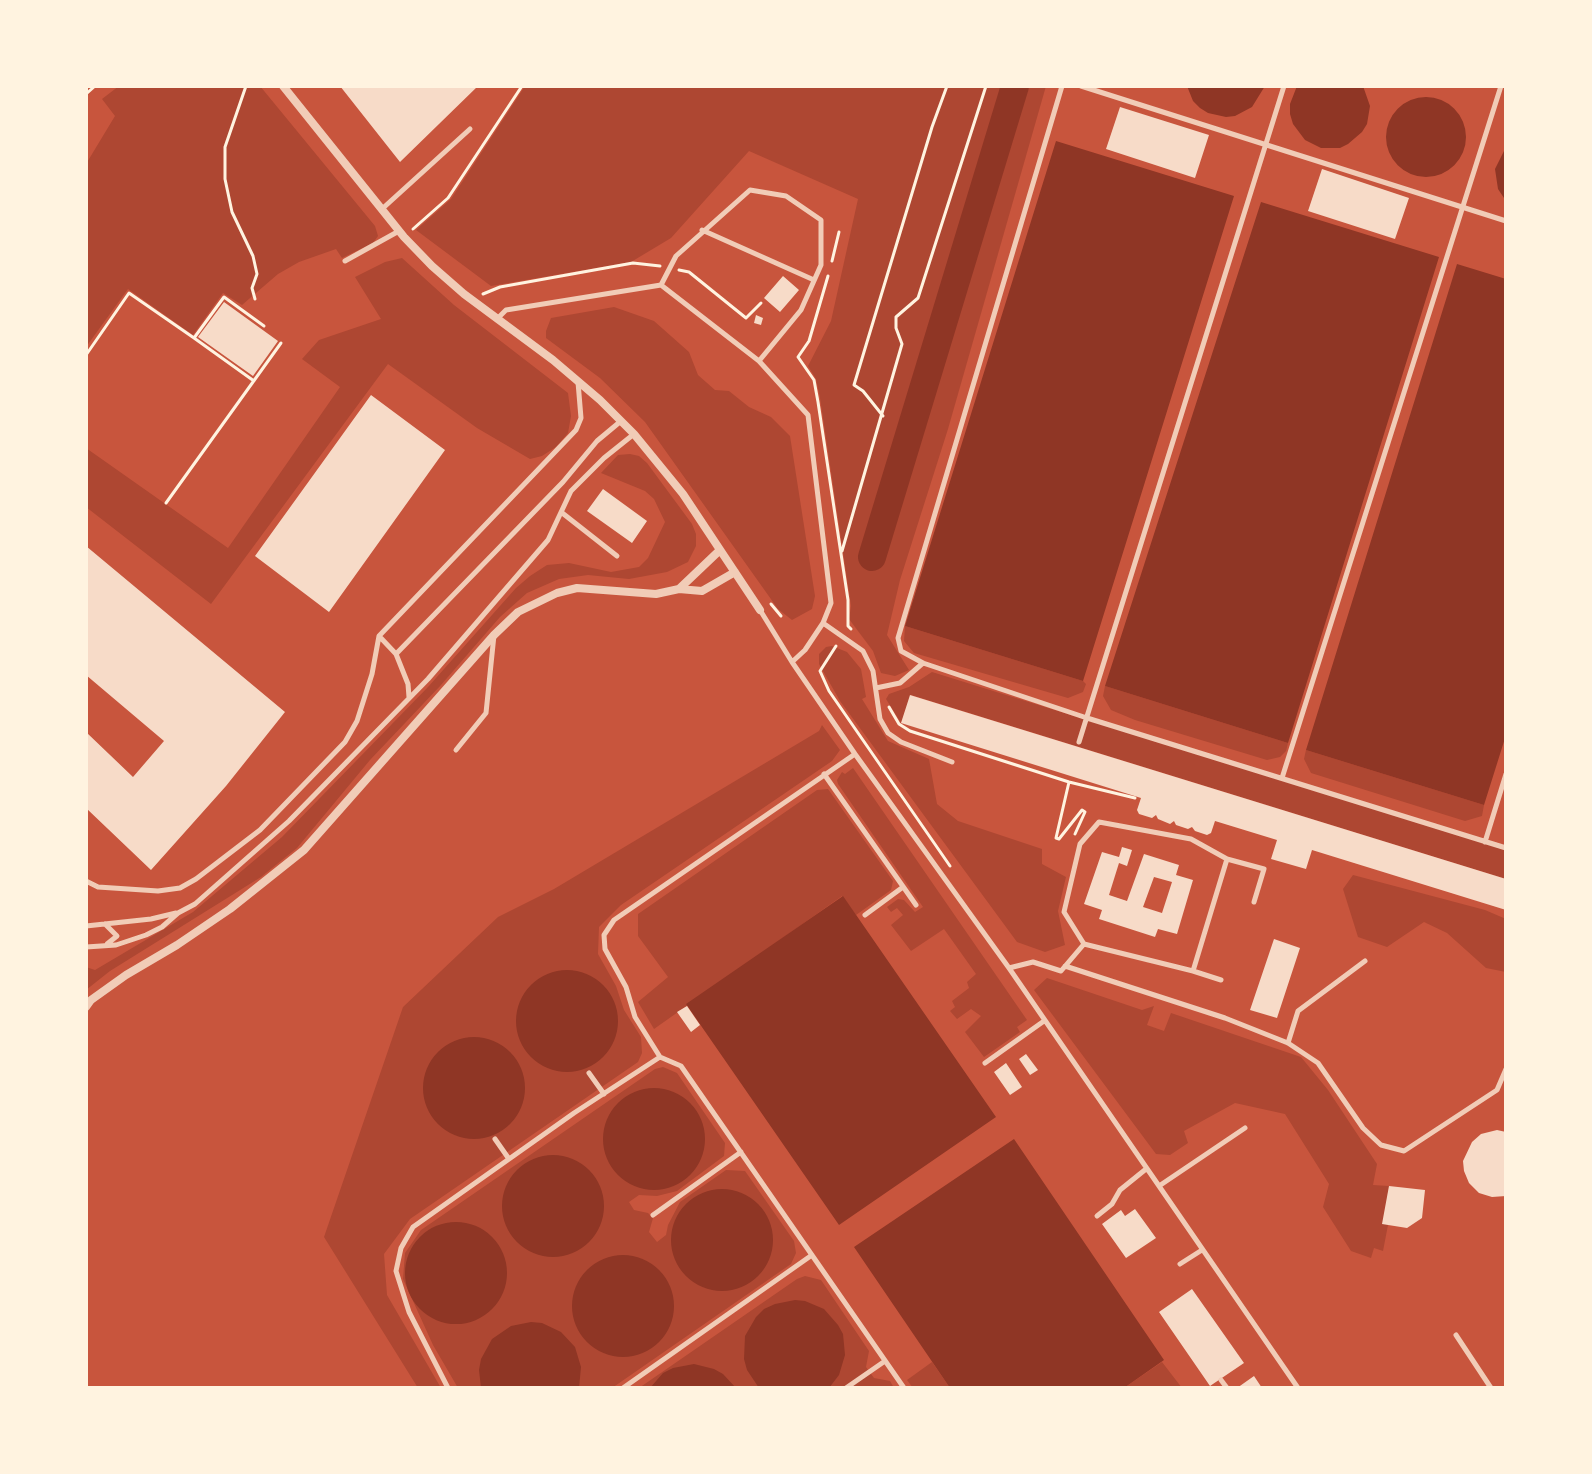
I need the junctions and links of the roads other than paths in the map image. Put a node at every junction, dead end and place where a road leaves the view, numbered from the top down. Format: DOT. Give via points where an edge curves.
graph roads {
  1 [pos="283,86"];
  2 [pos="1062,86"];
  3 [pos="1081,86"];
  4 [pos="1284,86"];
  5 [pos="1501,86"];
  6 [pos="470,129"];
  7 [pos="1265,146"];
  8 [pos="1462,208"];
  9 [pos="382,210"];
  10 [pos="1506,221"];
  11 [pos="702,230"];
  12 [pos="399,231"];
  13 [pos="345,261"];
  14 [pos="814,280"];
  15 [pos="661,285"];
  16 [pos="497,319"];
  17 [pos="759,361"];
  18 [pos="578,381"];
  19 [pos="621,421"];
  20 [pos="634,434"];
  21 [pos="561,512"];
  22 [pos="720,550"];
  23 [pos="617,556"];
  24 [pos="735,572"];
  25 [pos="679,589"];
  26 [pos="760,610"];
  27 [pos="823,623"];
  28 [pos="494,635"];
  29 [pos="379,636"];
  30 [pos="396,654"];
  31 [pos="792,662"];
  32 [pos="923,663"];
  33 [pos="876,688"];
  34 [pos="409,697"];
  35 [pos="1087,718"];
  36 [pos="1079,742"];
  37 [pos="456,750"];
  38 [pos="855,754"];
  39 [pos="952,762"];
  40 [pos="824,774"];
  41 [pos="1506,774"];
  42 [pos="1282,778"];
  43 [pos="1485,842"];
  44 [pos="1506,848"];
  45 [pos="1227,859"];
  46 [pos="86,881"];
  47 [pos="903,887"];
  48 [pos="1254,902"];
  49 [pos="916,905"];
  50 [pos="178,913"];
  51 [pos="865,915"];
  52 [pos="105,923"];
  53 [pos="86,926"];
  54 [pos="1084,944"];
  55 [pos="107,945"];
  56 [pos="86,947"];
  57 [pos="1365,961"];
  58 [pos="1065,966"];
  59 [pos="1009,968"];
  60 [pos="1193,971"];
  61 [pos="1221,980"];
  62 [pos="86,1007"];
  63 [pos="1044,1021"];
  64 [pos="1288,1043"];
  65 [pos="660,1057"];
  66 [pos="985,1063"];
  67 [pos="1506,1069"];
  68 [pos="589,1073"];
  69 [pos="604,1094"];
  70 [pos="1245,1128"];
  71 [pos="495,1139"];
  72 [pos="741,1152"];
  73 [pos="509,1159"];
  74 [pos="1146,1169"];
  75 [pos="1159,1186"];
  76 [pos="653,1215"];
  77 [pos="1097,1216"];
  78 [pos="1202,1250"];
  79 [pos="812,1255"];
  80 [pos="1180,1264"];
  81 [pos="1456,1335"];
  82 [pos="885,1361"];
  83 [pos="1221,1380"];
  84 [pos="448,1388"];
  85 [pos="623,1388"];
  86 [pos="846,1388"];
  87 [pos="904,1388"];
  88 [pos="1227,1388"];
  89 [pos="1298,1388"];
  90 [pos="1491,1388"];
  1 -- 9 [label="street"];
  2 -- 32 [label="lane" via="898,638 901,651"];
  3 -- 7 [label="lane"];
  4 -- 7 [label="lane"];
  5 -- 8 [label="lane"];
  6 -- 9 [label="lane"];
  7 -- 8 [label="lane"];
  7 -- 35 [label="lane"];
  8 -- 10 [label="lane"];
  8 -- 42 [label="lane"];
  9 -- 12 [label="street"];
  11 -- 14 [label="lane"];
  11 -- 14 [label="lane" via="750,190 786,196 821,220 821,265"];
  11 -- 15 [label="lane" via="676,256"];
  12 -- 13 [label="lane"];
  12 -- 16 [label="street"];
  14 -- 17 [label="lane" via="801,310"];
  15 -- 16 [label="lane" via="506,310"];
  15 -- 17 [label="lane"];
  16 -- 18 [label="street"];
  17 -- 27 [label="lane" via="808,415 831,587"];
  18 -- 19 [label="street"];
  18 -- 29 [label="lane" via="581,418 576,430"];
  19 -- 20 [label="street"];
  19 -- 30 [label="lane"];
  20 -- 21 [label="lane" via="571,491"];
  20 -- 22 [label="street"];
  21 -- 23 [label="lane"];
  21 -- 34 [label="lane" via="541,549"];
  22 -- 24 [label="street"];
  22 -- 25 [label="street"];
  24 -- 25 [label="street" via="702,591"];
  24 -- 26 [label="street"];
  25 -- 28 [label="street" via="656,594 577,588 518,612"];
  26 -- 31 [label="lane"];
  27 -- 31 [label="lane"];
  27 -- 33 [label="lane" via="863,651"];
  28 -- 37 [label="lane" via="486,713"];
  28 -- 62 [label="street" via="304,850 230,909"];
  29 -- 30 [label="lane"];
  29 -- 46 [label="lane" via="361,710 345,742 251,837 180,888 98,887"];
  30 -- 34 [label="lane"];
  31 -- 38 [label="lane"];
  32 -- 33 [label="lane" via="900,683"];
  32 -- 35 [label="lane"];
  33 -- 39 [label="lane" via="888,733"];
  34 -- 50 [label="lane" via="289,821"];
  35 -- 36 [label="lane"];
  35 -- 42 [label="lane"];
  38 -- 40 [label="lane"];
  38 -- 59 [label="lane"];
  40 -- 47 [label="lane"];
  40 -- 65 [label="lane" via="614,920 604,935 605,949 635,1017"];
  41 -- 43 [label="lane"];
  42 -- 43 [label="lane"];
  43 -- 44 [label="lane"];
  45 -- 48 [label="lane" via="1264,869"];
  45 -- 54 [label="lane" via="1191,839 1099,822 1080,844 1064,912"];
  45 -- 60 [label="lane"];
  47 -- 49 [label="lane"];
  47 -- 51 [label="lane"];
  50 -- 52 [label="lane"];
  50 -- 55 [label="lane" via="146,935"];
  52 -- 53 [label="lane"];
  52 -- 55 [label="lane" via="117,936"];
  54 -- 58 [label="lane"];
  54 -- 60 [label="lane"];
  55 -- 56 [label="lane"];
  57 -- 64 [label="lane" via="1298,1011"];
  58 -- 59 [label="lane" via="1061,971 1033,962"];
  58 -- 64 [label="lane"];
  59 -- 63 [label="lane"];
  60 -- 61 [label="lane"];
  63 -- 66 [label="lane"];
  63 -- 74 [label="lane"];
  64 -- 67 [label="lane" via="1318,1063 1381,1145 1404,1151 1497,1090"];
  65 -- 69 [label="lane"];
  65 -- 72 [label="lane" via="681,1066"];
  68 -- 69 [label="lane"];
  69 -- 73 [label="lane"];
  70 -- 75 [label="lane"];
  71 -- 73 [label="lane"];
  72 -- 76 [label="lane"];
  72 -- 79 [label="lane"];
  73 -- 84 [label="lane" via="413,1227 401,1248 396,1271 401,1290"];
  74 -- 75 [label="lane"];
  74 -- 77 [label="lane"];
  75 -- 78 [label="lane"];
  78 -- 80 [label="lane"];
  78 -- 89 [label="lane"];
  79 -- 82 [label="lane"];
  79 -- 85 [label="lane"];
  81 -- 90 [label="lane"];
  82 -- 86 [label="lane"];
  82 -- 87 [label="lane"];
  83 -- 88 [label="lane"];
}
